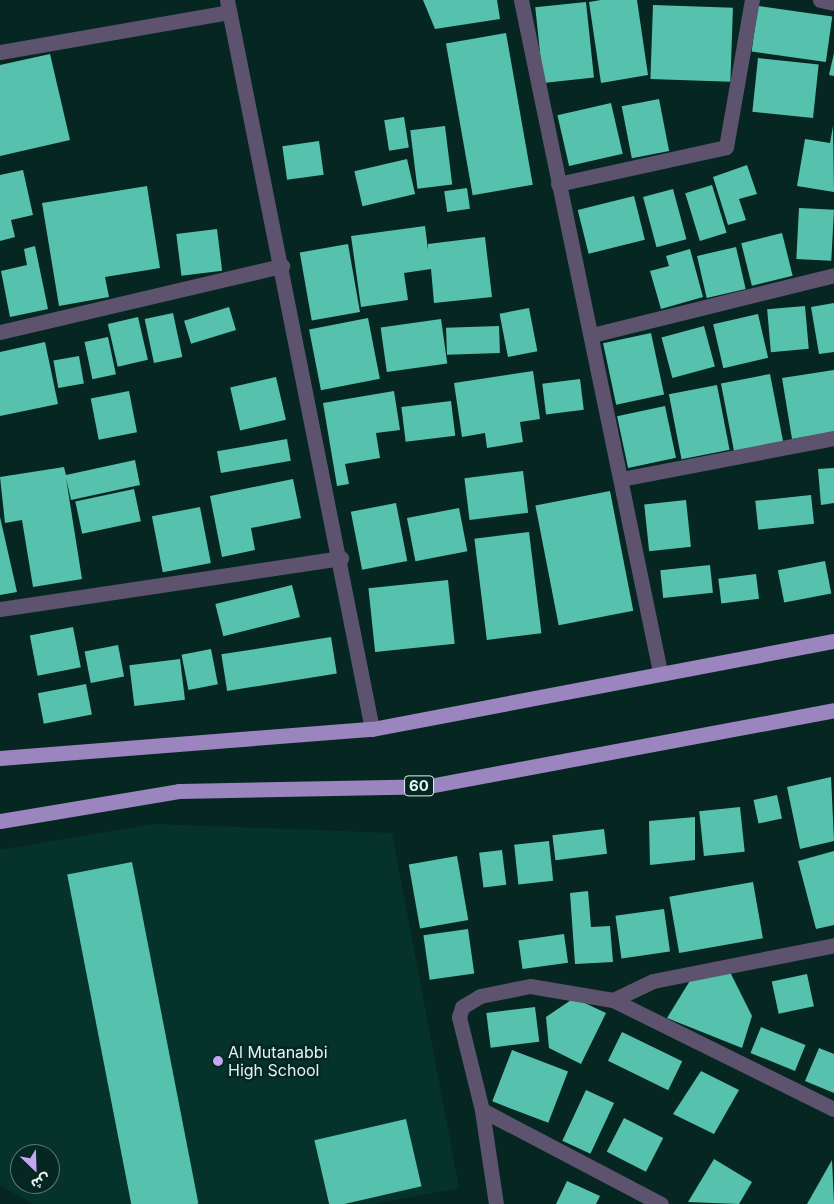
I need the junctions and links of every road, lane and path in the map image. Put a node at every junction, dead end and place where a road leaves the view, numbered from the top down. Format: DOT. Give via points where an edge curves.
graph roads {
  1 [pos="521,0"];
  2 [pos="752,0"];
  3 [pos="820,0"];
  4 [pos="834,3"];
  5 [pos="228,6"];
  6 [pos="0,52"];
  7 [pos="558,184"];
  8 [pos="282,266"];
  9 [pos="834,275"];
  10 [pos="0,332"];
  11 [pos="592,336"];
  12 [pos="834,438"];
  13 [pos="621,479"];
  14 [pos="341,558"];
  15 [pos="0,609"];
  16 [pos="834,641"];
  17 [pos="660,672"];
  18 [pos="834,710"];
  19 [pos="372,728"];
  20 [pos="0,758"];
  21 [pos="0,821"];
  22 [pos="834,946"];
  23 [pos="613,1000"];
  24 [pos="834,1109"];
  25 [pos="482,1110"];
  26 [pos="496,1204"];
  27 [pos="661,1204"];
  1 -- 7 [label="street"];
  2 -- 7 [label="street" via="726,147"];
  3 -- 4 [label="street"];
  5 -- 6 [label="street"];
  5 -- 8 [label="street"];
  7 -- 11 [label="street"];
  8 -- 10 [label="street"];
  8 -- 14 [label="street"];
  9 -- 11 [label="street"];
  11 -- 13 [label="street"];
  12 -- 13 [label="street"];
  13 -- 17 [label="street"];
  14 -- 15 [label="street"];
  14 -- 19 [label="street"];
  16 -- 17 [label="main road"];
  17 -- 19 [label="main road"];
  18 -- 21 [label="main road, 60" via="429,786 179,791"];
  19 -- 20 [label="main road"];
  22 -- 23 [label="street" via="653,981"];
  23 -- 24 [label="street"];
  23 -- 25 [label="street" via="530,986 480,996 462,1007 461,1026"];
  25 -- 26 [label="street"];
  25 -- 27 [label="street"];
}
